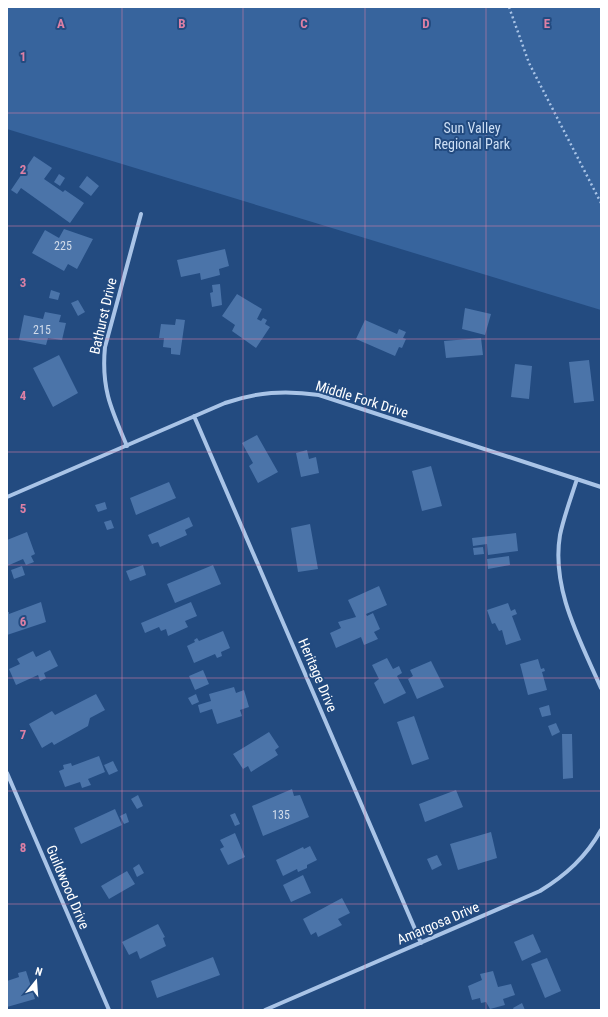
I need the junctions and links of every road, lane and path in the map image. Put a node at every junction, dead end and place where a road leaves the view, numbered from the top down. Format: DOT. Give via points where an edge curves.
graph roads {
  1 [pos="508,7"];
  2 [pos="601,203"];
  3 [pos="141,214"];
  4 [pos="194,416"];
  5 [pos="127,446"];
  6 [pos="577,479"];
  7 [pos="601,487"];
  8 [pos="7,497"];
  9 [pos="601,688"];
  10 [pos="7,773"];
  11 [pos="601,830"];
  12 [pos="421,943"];
  13 [pos="109,1010"];
  14 [pos="265,1010"];
  1 -- 2 [label="path" via="529,63"];
  3 -- 5 [label="street, Bathurst Drive" via="105,347 103,369 108,398"];
  4 -- 5 [label="street, Middle Fork Drive"];
  4 -- 6 [label="street, Middle Fork Drive" via="247,396 270,392 319,395"];
  4 -- 12 [label="street, Heritage Drive"];
  5 -- 8 [label="street, Middle Fork Drive"];
  6 -- 7 [label="street, Middle Fork Drive"];
  6 -- 9 [label="street" via="560,535 560,583 566,604"];
  10 -- 13 [label="street, Guildwood Drive"];
  11 -- 12 [label="street, Amargosa Drive" via="576,865 558,880 540,891"];
  12 -- 14 [label="street, Amargosa Drive"];
}
